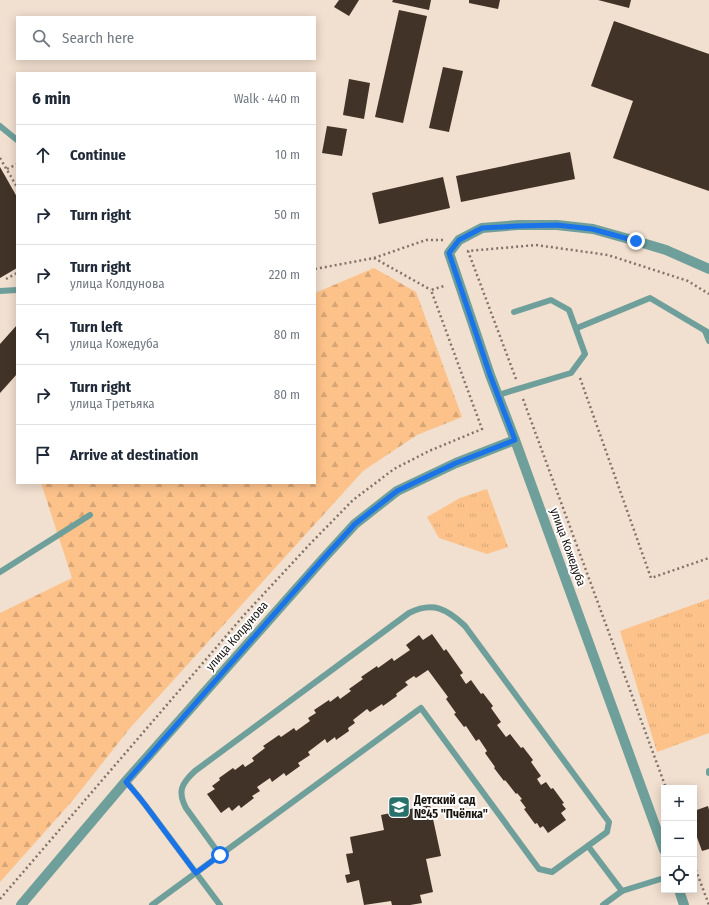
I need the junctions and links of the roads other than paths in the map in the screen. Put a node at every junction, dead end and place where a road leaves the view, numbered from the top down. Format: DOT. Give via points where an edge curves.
graph roads {
  1 [pos="0,126"];
  2 [pos="16,139"];
  3 [pos="709,269"];
  4 [pos="16,290"];
  5 [pos="0,291"];
  6 [pos="514,312"];
  7 [pos="577,328"];
  8 [pos="707,332"];
  9 [pos="709,341"];
  10 [pos="498,395"];
  11 [pos="515,440"];
  12 [pos="90,515"];
  13 [pos="0,572"];
  14 [pos="126,782"];
  15 [pos="661,842"];
  16 [pos="588,846"];
  17 [pos="220,855"];
  18 [pos="196,873"];
  19 [pos="661,879"];
  20 [pos="622,891"];
  21 [pos="680,893"];
  22 [pos="21,905"];
  23 [pos="152,905"];
  24 [pos="220,905"];
  25 [pos="603,905"];
  26 [pos="684,905"];
  1 -- 2 [label="lane"];
  3 -- 10 [label="street, улица Кожедуба" via="666,250 592,229 557,225 482,228 459,240 449,253"];
  4 -- 5 [label="lane"];
  6 -- 7 [label="lane" via="551,300 569,310"];
  7 -- 8 [label="lane" via="650,298"];
  7 -- 10 [label="lane" via="585,354 571,373"];
  8 -- 9 [label="lane"];
  10 -- 11 [label="street, улица Кожедуба"];
  11 -- 14 [label="street, улица Колдунова" via="456,463 397,491 355,524"];
  11 -- 15 [label="street, улица Кожедуба"];
  12 -- 13 [label="lane"];
  14 -- 18 [label="lane"];
  14 -- 22 [label="street, улица Колдунова"];
  16 -- 17 [label="lane" via="552,872 539,869 421,708"];
  16 -- 17 [label="lane" via="607,832 609,822 465,626 447,611 437,607 426,607 409,613 185,781 182,787 182,801"];
  16 -- 20 [label="lane"];
  17 -- 18 [label="lane"];
  18 -- 23 [label="lane"];
  18 -- 24 [label="lane"];
  19 -- 20 [label="lane"];
  20 -- 25 [label="lane"];
  21 -- 26 [label="street"];
}
